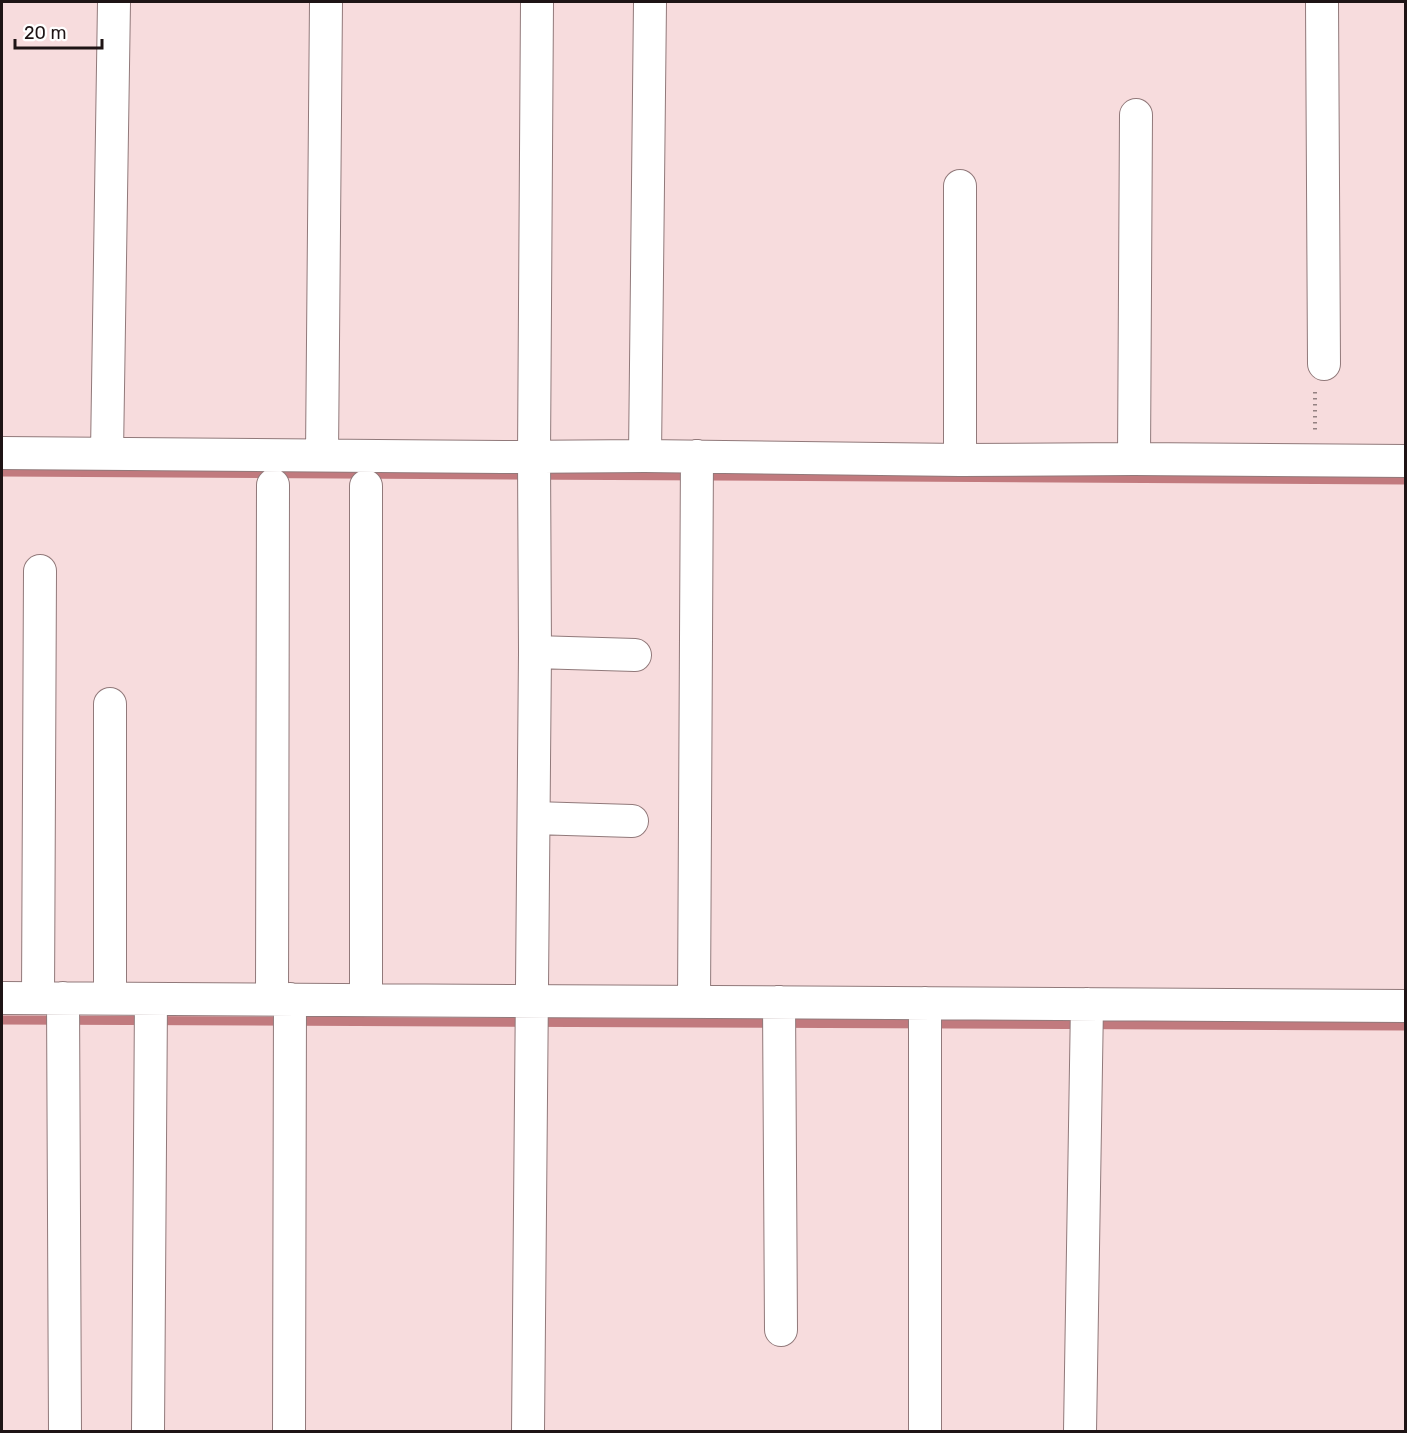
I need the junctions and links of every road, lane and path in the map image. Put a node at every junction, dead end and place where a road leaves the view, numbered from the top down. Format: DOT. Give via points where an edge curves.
graph roads {
  1 [pos="114,2"];
  2 [pos="326,2"];
  3 [pos="537,2"];
  4 [pos="650,2"];
  5 [pos="1322,2"];
  6 [pos="1136,115"];
  7 [pos="960,186"];
  8 [pos="1324,364"];
  9 [pos="2,453"];
  10 [pos="107,453"];
  11 [pos="322,455"];
  12 [pos="645,456"];
  13 [pos="1134,459"];
  14 [pos="960,460"];
  15 [pos="1315,460"];
  16 [pos="1406,461"];
  17 [pos="534,468"];
  18 [pos="697,468"];
  19 [pos="273,485"];
  20 [pos="366,486"];
  21 [pos="40,571"];
  22 [pos="535,652"];
  23 [pos="635,655"];
  24 [pos="110,704"];
  25 [pos="534,818"];
  26 [pos="632,821"];
  27 [pos="2,998"];
  28 [pos="110,998"];
  29 [pos="366,1000"];
  30 [pos="694,1002"];
  31 [pos="1406,1006"];
  32 [pos="57,1009"];
  33 [pos="285,1010"];
  34 [pos="151,1013"];
  35 [pos="533,1015"];
  36 [pos="780,1016"];
  37 [pos="925,1018"];
  38 [pos="1087,1018"];
  39 [pos="781,1330"];
  40 [pos="65,1431"];
  41 [pos="148,1431"];
  42 [pos="289,1431"];
  43 [pos="528,1431"];
  44 [pos="925,1431"];
  45 [pos="1080,1431"];
  1 -- 10 [label="street"];
  2 -- 11 [label="street"];
  3 -- 17 [label="street"];
  4 -- 12 [label="street"];
  5 -- 8 [label="street"];
  6 -- 13 [label="street"];
  7 -- 14 [label="street"];
  8 -- 15 [label="path" via="1315,375"];
  9 -- 10 [label="street"];
  10 -- 11 [label="street"];
  11 -- 17 [label="street" via="503,458"];
  12 -- 17 [label="street"];
  12 -- 18 [label="street"];
  13 -- 14 [label="street"];
  13 -- 15 [label="street"];
  14 -- 18 [label="street"];
  15 -- 16 [label="street"];
  17 -- 22 [label="street"];
  18 -- 30 [label="street"];
  19 -- 33 [label="street"];
  20 -- 29 [label="street"];
  21 -- 32 [label="street"];
  22 -- 23 [label="street"];
  22 -- 25 [label="street"];
  24 -- 28 [label="street"];
  25 -- 26 [label="street"];
  25 -- 35 [label="street"];
  27 -- 32 [label="street"];
  28 -- 32 [label="street"];
  28 -- 34 [label="street"];
  29 -- 33 [label="street"];
  29 -- 35 [label="street"];
  30 -- 35 [label="street"];
  30 -- 36 [label="street"];
  31 -- 38 [label="street"];
  32 -- 40 [label="street"];
  33 -- 34 [label="street"];
  33 -- 42 [label="street"];
  34 -- 41 [label="street"];
  35 -- 43 [label="street"];
  36 -- 37 [label="street"];
  36 -- 39 [label="street"];
  37 -- 38 [label="street"];
  37 -- 44 [label="street"];
  38 -- 45 [label="street"];
}
